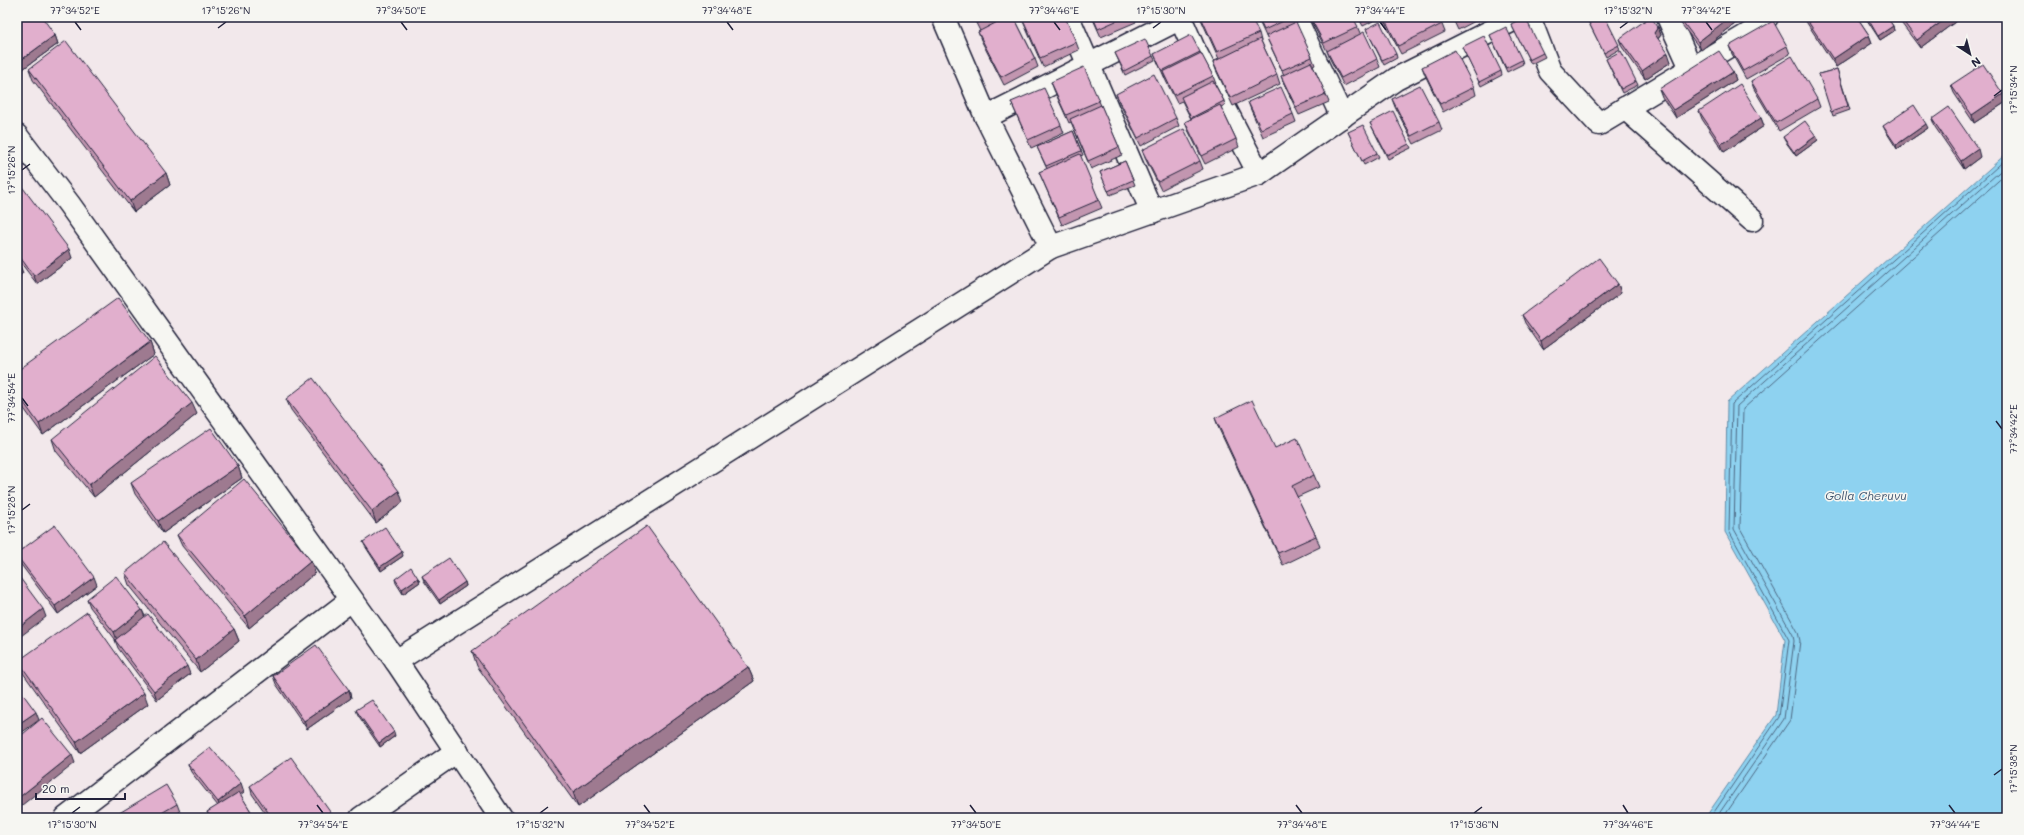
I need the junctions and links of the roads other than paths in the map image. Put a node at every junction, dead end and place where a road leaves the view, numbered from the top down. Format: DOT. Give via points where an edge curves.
graph roads {
  1 [pos="943,17"];
  2 [pos="1068,17"];
  3 [pos="1181,17"];
  4 [pos="1296,17"];
  5 [pos="1519,17"];
  6 [pos="1529,17"];
  7 [pos="1668,17"];
  8 [pos="1767,17"];
  9 [pos="1088,65"];
  10 [pos="1692,68"];
  11 [pos="1625,108"];
  12 [pos="1342,116"];
  13 [pos="986,117"];
  14 [pos="17,136"];
  15 [pos="1259,174"];
  16 [pos="1152,212"];
  17 [pos="1752,220"];
  18 [pos="1052,247"];
  19 [pos="351,600"];
  20 [pos="396,662"];
  21 [pos="457,752"];
  22 [pos="66,818"];
  23 [pos="361,818"];
  24 [pos="501,818"];
  1 -- 13 [label="street"];
  2 -- 9 [label="street"];
  3 -- 9 [label="street"];
  3 -- 15 [label="street" via="1193,47"];
  4 -- 12 [label="street"];
  5 -- 12 [label="street" via="1396,78"];
  6 -- 11 [label="street" via="1550,71 1599,124"];
  7 -- 10 [label="street"];
  8 -- 10 [label="street" via="1759,28"];
  9 -- 13 [label="street"];
  9 -- 16 [label="street"];
  10 -- 11 [label="street"];
  11 -- 17 [label="street"];
  12 -- 15 [label="street"];
  13 -- 18 [label="street"];
  14 -- 19 [label="street" via="69,204"];
  15 -- 16 [label="street"];
  16 -- 18 [label="street"];
  18 -- 20 [label="street"];
  19 -- 20 [label="street"];
  19 -- 22 [label="street"];
  20 -- 21 [label="street"];
  21 -- 23 [label="street"];
  21 -- 24 [label="street"];
}
